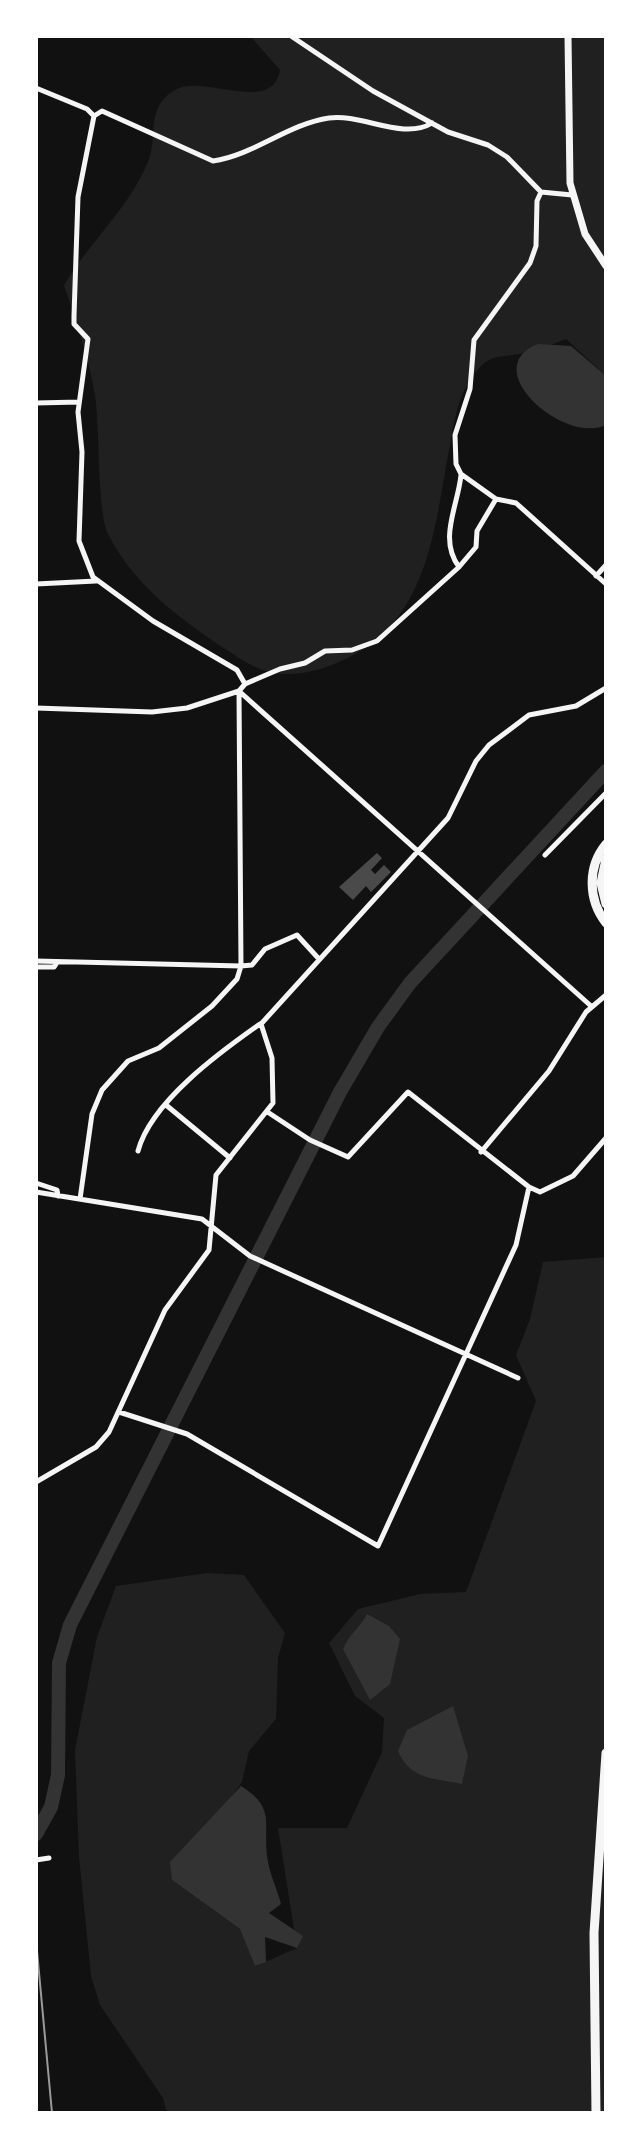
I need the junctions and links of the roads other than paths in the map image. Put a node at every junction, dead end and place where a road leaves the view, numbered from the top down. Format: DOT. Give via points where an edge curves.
graph roads {
  1 [pos="291,36"];
  2 [pos="568,36"];
  3 [pos="36,88"];
  4 [pos="94,116"];
  5 [pos="432,123"];
  6 [pos="541,192"];
  7 [pos="572,195"];
  8 [pos="606,266"];
  9 [pos="79,402"];
  10 [pos="36,403"];
  11 [pos="461,474"];
  12 [pos="496,499"];
  13 [pos="606,565"];
  14 [pos="459,567"];
  15 [pos="596,576"];
  16 [pos="96,581"];
  17 [pos="36,584"];
  18 [pos="606,584"];
  19 [pos="245,684"];
  20 [pos="606,688"];
  21 [pos="239,691"];
  22 [pos="36,708"];
  23 [pos="606,793"];
  24 [pos="606,844"];
  25 [pos="419,852"];
  26 [pos="545,855"];
  27 [pos="606,859"];
  28 [pos="606,904"];
  29 [pos="606,923"];
  30 [pos="36,959"];
  31 [pos="319,959"];
  32 [pos="56,963"];
  33 [pos="241,966"];
  34 [pos="36,967"];
  35 [pos="606,995"];
  36 [pos="591,1006"];
  37 [pos="261,1024"];
  38 [pos="166,1105"];
  39 [pos="269,1113"];
  40 [pos="606,1138"];
  41 [pos="138,1151"];
  42 [pos="481,1152"];
  43 [pos="230,1158"];
  44 [pos="36,1183"];
  45 [pos="529,1187"];
  46 [pos="36,1192"];
  47 [pos="58,1196"];
  48 [pos="80,1199"];
  49 [pos="212,1223"];
  50 [pos="223,1234"];
  51 [pos="213,1237"];
  52 [pos="466,1354"];
  53 [pos="518,1378"];
  54 [pos="119,1412"];
  55 [pos="36,1482"];
  56 [pos="606,1753"];
  57 [pos="49,1858"];
  58 [pos="36,1860"];
  59 [pos="596,2113"];
  1 -- 5 [label="street"];
  2 -- 7 [label="main road"];
  3 -- 4 [label="street"];
  4 -- 5 [label="street" via="102,111 213,161 331,117 397,127 424,128"];
  4 -- 9 [label="street" via="78,197 74,324 88,339"];
  5 -- 6 [label="street" via="507,157"];
  6 -- 7 [label="street"];
  6 -- 11 [label="street" via="530,263 474,340 470,389 455,435"];
  7 -- 8 [label="main road" via="585,234"];
  9 -- 10 [label="street"];
  9 -- 16 [label="street" via="79,541"];
  11 -- 12 [label="street"];
  11 -- 14 [label="street" via="449,531 449,554"];
  12 -- 14 [label="street" via="477,531 476,547"];
  12 -- 15 [label="street" via="516,503"];
  13 -- 15 [label="street"];
  14 -- 19 [label="street" via="377,641 352,650 325,651"];
  15 -- 18 [label="street"];
  16 -- 17 [label="street"];
  16 -- 19 [label="street" via="237,670"];
  19 -- 21 [label="street"];
  20 -- 25 [label="street" via="576,706 529,715 489,745 448,818"];
  21 -- 22 [label="street" via="187,708 152,712"];
  21 -- 25 [label="street"];
  21 -- 33 [label="street"];
  23 -- 26 [label="street"];
  24 -- 29 [label="highway" via="594,864 592,882 593,898"];
  25 -- 31 [label="street"];
  25 -- 36 [label="street"];
  27 -- 28 [label="highway" via="601,883"];
  30 -- 32 [label="street"];
  31 -- 33 [label="street" via="297,935 265,949 252,965"];
  31 -- 37 [label="street"];
  32 -- 33 [label="street"];
  32 -- 34 [label="street"];
  33 -- 48 [label="street" via="237,979 212,1006 159,1048 128,1061 102,1090 92,1114"];
  35 -- 36 [label="street"];
  36 -- 42 [label="street" via="549,1071"];
  37 -- 38 [label="street"];
  37 -- 39 [label="street" via="272,1058"];
  38 -- 41 [label="street" via="150,1122"];
  38 -- 43 [label="street"];
  39 -- 42 [label="street" via="348,1157 408,1092"];
  39 -- 43 [label="street"];
  40 -- 45 [label="street" via="573,1176 540,1192"];
  42 -- 45 [label="street"];
  43 -- 49 [label="street" via="216,1175"];
  44 -- 47 [label="street" via="57,1190"];
  45 -- 52 [label="street" via="516,1245"];
  46 -- 47 [label="street"];
  47 -- 48 [label="street"];
  48 -- 49 [label="street"];
  49 -- 50 [label="street"];
  49 -- 51 [label="street"];
  50 -- 51 [label="street"];
  50 -- 52 [label="street" via="250,1256"];
  51 -- 54 [label="street" via="165,1310"];
  52 -- 53 [label="street"];
  52 -- 54 [label="street" via="378,1546 187,1434"];
  54 -- 55 [label="street" via="96,1447"];
  56 -- 59 [label="highway" via="594,1933"];
  57 -- 58 [label="street"];
}
